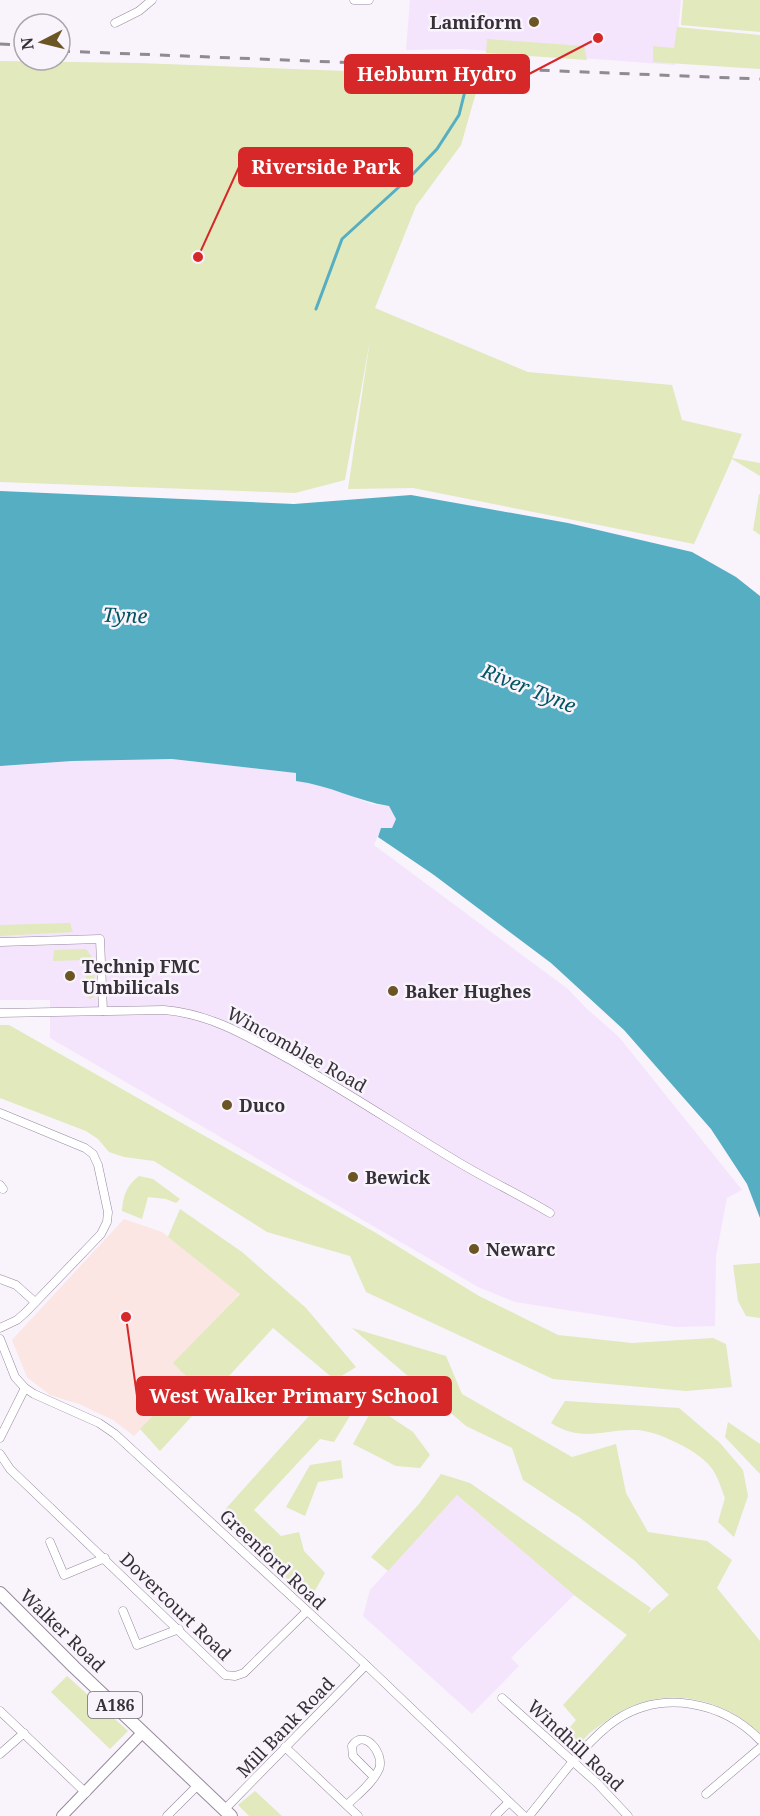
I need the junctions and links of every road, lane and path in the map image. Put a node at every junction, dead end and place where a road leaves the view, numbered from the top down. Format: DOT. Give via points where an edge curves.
graph roads {
  1 [pos="152,0"];
  2 [pos="354,0"];
  3 [pos="369,0"];
  4 [pos="115,23"];
  5 [pos="0,942"];
  6 [pos="103,1011"];
  7 [pos="0,1013"];
  8 [pos="0,1113"];
  9 [pos="550,1213"];
  10 [pos="0,1279"];
  11 [pos="35,1302"];
  12 [pos="0,1328"];
  13 [pos="0,1339"];
  14 [pos="25,1388"];
  15 [pos="0,1438"];
  16 [pos="0,1454"];
  17 [pos="50,1542"];
  18 [pos="105,1558"];
  19 [pos="0,1593"];
  20 [pos="123,1611"];
  21 [pos="307,1611"];
  22 [pos="180,1629"];
  23 [pos="366,1665"];
  24 [pos="502,1698"];
  25 [pos="0,1711"];
  26 [pos="143,1732"];
  27 [pos="24,1733"];
  28 [pos="760,1740"];
  29 [pos="285,1747"];
  30 [pos="760,1748"];
  31 [pos="0,1754"];
  32 [pos="574,1762"];
  33 [pos="374,1777"];
  34 [pos="198,1785"];
  35 [pos="86,1792"];
  36 [pos="706,1794"];
  37 [pos="509,1802"];
  38 [pos="347,1805"];
  39 [pos="228,1813"];
  40 [pos="62,1816"];
  41 [pos="167,1816"];
  42 [pos="358,1816"];
  43 [pos="495,1816"];
  44 [pos="524,1816"];
  45 [pos="529,1816"];
  46 [pos="628,1816"];
  1 -- 4 [label="street"];
  2 -- 3 [label="street"];
  5 -- 6 [label="street" via="100,939"];
  6 -- 7 [label="street, Wincomblee Road"];
  6 -- 9 [label="street, Wincomblee Road" via="177,1011 215,1021 315,1074 459,1163"];
  8 -- 11 [label="street" via="90,1150 98,1165 107,1204 107,1222 101,1234"];
  10 -- 11 [label="street" via="16,1285"];
  11 -- 12 [label="street" via="17,1320"];
  13 -- 14 [label="street" via="15,1377"];
  14 -- 15 [label="street"];
  14 -- 21 [label="street, Greenford Road" via="99,1422 116,1434"];
  16 -- 18 [label="street, Dovercourt Road" via="10,1469"];
  17 -- 18 [label="street, Dovercourt Road" via="64,1575"];
  18 -- 22 [label="street, Dovercourt Road"];
  19 -- 26 [label="main road, Walker Road / A186"];
  20 -- 22 [label="street" via="137,1646"];
  21 -- 22 [label="street, Dovercourt Road" via="244,1673 235,1676 221,1671"];
  21 -- 23 [label="street, Greenford Road"];
  23 -- 29 [label="street, Mill Bank Road"];
  23 -- 37 [label="street, Greenford Road"];
  24 -- 32 [label="street, Windhill Road"];
  25 -- 27 [label="street"];
  26 -- 34 [label="main road, Walker Road / A186"];
  26 -- 35 [label="street"];
  27 -- 31 [label="street"];
  27 -- 35 [label="street"];
  28 -- 32 [label="street" via="738,1720 709,1707 659,1704 617,1720"];
  29 -- 38 [label="street"];
  29 -- 39 [label="street, Mill Bank Road"];
  30 -- 36 [label="street"];
  32 -- 45 [label="street"];
  32 -- 46 [label="street, Windhill Road"];
  33 -- 33 [label="street" via="353,1756 352,1746 358,1740 368,1741 378,1751 381,1762"];
  33 -- 38 [label="street"];
  34 -- 39 [label="main road, Walker Road / A186"];
  34 -- 41 [label="street"];
  35 -- 40 [label="street"];
  37 -- 43 [label="street"];
  37 -- 44 [label="street, Greenford Road"];
  38 -- 42 [label="street"];
}
